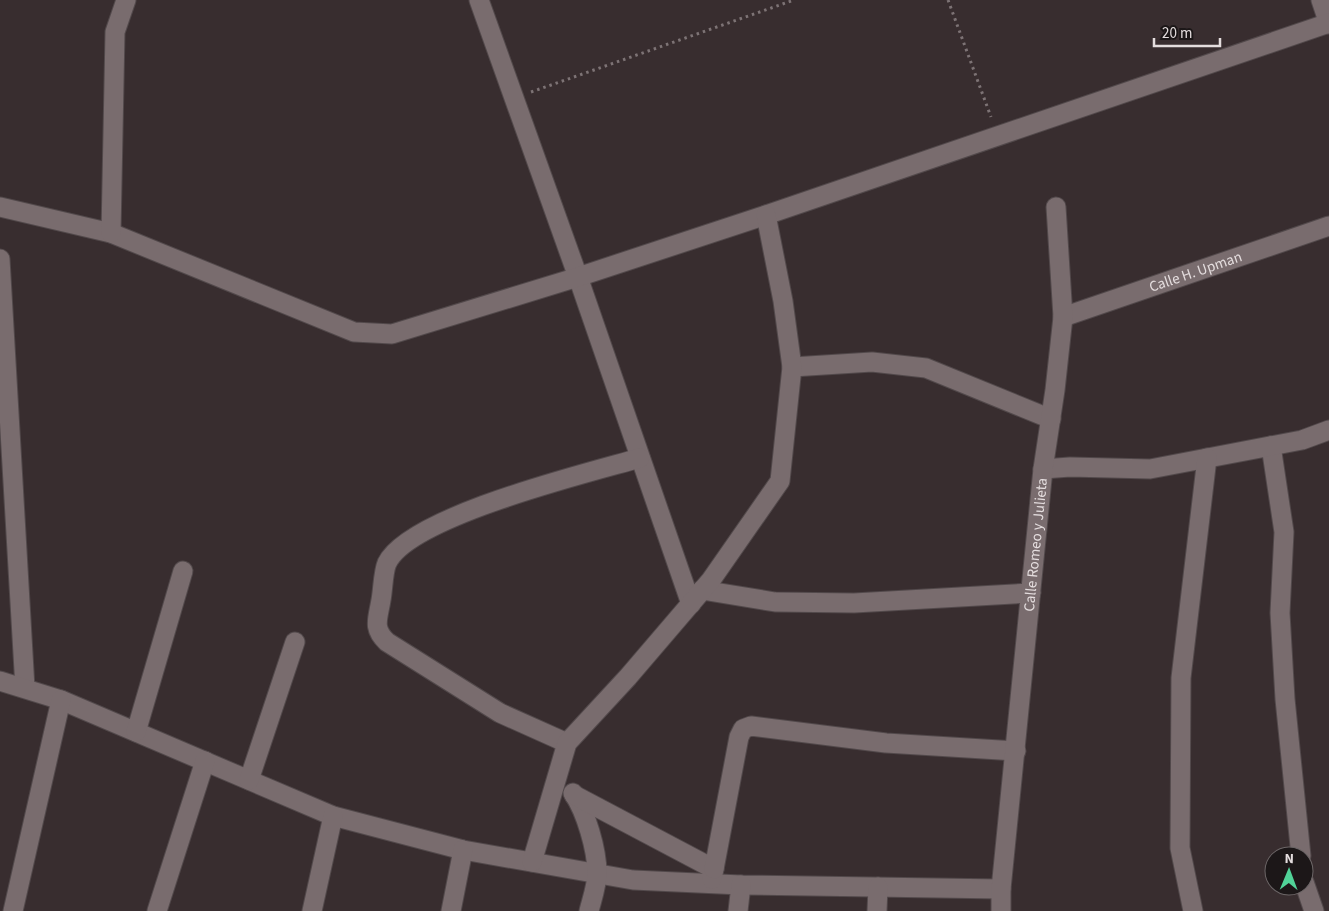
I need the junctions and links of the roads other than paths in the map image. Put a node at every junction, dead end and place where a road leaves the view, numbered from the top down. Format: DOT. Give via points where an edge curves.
graph roads {
  1 [pos="126,0"];
  2 [pos="479,0"];
  3 [pos="1321,0"];
  4 [pos="1329,23"];
  5 [pos="0,207"];
  6 [pos="1056,207"];
  7 [pos="766,215"];
  8 [pos="1329,226"];
  9 [pos="111,233"];
  10 [pos="0,259"];
  11 [pos="578,277"];
  12 [pos="1062,317"];
  13 [pos="792,367"];
  14 [pos="1051,420"];
  15 [pos="1329,430"];
  16 [pos="1271,446"];
  17 [pos="6,451"];
  18 [pos="640,458"];
  19 [pos="1207,458"];
  20 [pos="1042,469"];
  21 [pos="183,571"];
  22 [pos="1031,593"];
  23 [pos="697,597"];
  24 [pos="295,642"];
  25 [pos="0,681"];
  26 [pos="25,688"];
  27 [pos="61,700"];
  28 [pos="136,732"];
  29 [pos="567,743"];
  30 [pos="1016,751"];
  31 [pos="206,761"];
  32 [pos="558,774"];
  33 [pos="249,780"];
  34 [pos="574,795"];
  35 [pos="333,816"];
  36 [pos="1300,846"];
  37 [pos="463,850"];
  38 [pos="532,862"];
  39 [pos="597,874"];
  40 [pos="713,876"];
  41 [pos="741,885"];
  42 [pos="878,887"];
  43 [pos="1002,889"];
  44 [pos="1309,896"];
  45 [pos="12,908"];
  46 [pos="157,911"];
  47 [pos="312,911"];
  48 [pos="451,911"];
  49 [pos="589,911"];
  50 [pos="738,911"];
  51 [pos="876,911"];
  52 [pos="1001,911"];
  53 [pos="1193,911"];
  54 [pos="1314,911"];
  1 -- 9 [label="street" via="115,32"];
  2 -- 11 [label="street"];
  3 -- 4 [label="street"];
  4 -- 7 [label="street"];
  5 -- 9 [label="street"];
  6 -- 12 [label="street"];
  7 -- 11 [label="street"];
  7 -- 13 [label="street"];
  8 -- 12 [label="street, Calle H. Upman"];
  9 -- 11 [label="street" via="354,332 392,334"];
  10 -- 17 [label="street"];
  11 -- 18 [label="street"];
  12 -- 14 [label="street"];
  13 -- 14 [label="street" via="872,362 926,368"];
  13 -- 23 [label="street" via="780,481"];
  14 -- 20 [label="street"];
  15 -- 16 [label="street, Calle Romeo y Julieta"];
  16 -- 19 [label="street, Calle Romeo y Julieta"];
  16 -- 36 [label="street" via="1284,532 1280,613"];
  17 -- 26 [label="street"];
  18 -- 23 [label="street"];
  18 -- 29 [label="street" via="490,502 425,530 387,563 377,625 379,635 500,713"];
  19 -- 20 [label="street, Calle Romeo y Julieta" via="1150,468"];
  19 -- 53 [label="street" via="1181,678 1180,848"];
  20 -- 22 [label="street, Calle Romeo y Julieta"];
  21 -- 28 [label="street"];
  22 -- 23 [label="street" via="854,603"];
  22 -- 30 [label="street, Calle Romeo y Julieta"];
  23 -- 29 [label="street"];
  24 -- 33 [label="street"];
  25 -- 26 [label="street"];
  26 -- 27 [label="street"];
  27 -- 28 [label="street"];
  27 -- 45 [label="street"];
  28 -- 31 [label="street"];
  29 -- 32 [label="street"];
  30 -- 40 [label="street" via="886,743 752,726 743,729 739,736"];
  30 -- 43 [label="street, Calle Romeo y Julieta"];
  31 -- 33 [label="street"];
  31 -- 46 [label="street"];
  32 -- 34 [label="street"];
  32 -- 38 [label="street"];
  33 -- 35 [label="street"];
  34 -- 39 [label="street" via="593,844"];
  34 -- 40 [label="street"];
  35 -- 37 [label="street"];
  35 -- 47 [label="street"];
  37 -- 38 [label="street"];
  37 -- 48 [label="street"];
  38 -- 39 [label="street"];
  39 -- 40 [label="street" via="633,880"];
  39 -- 49 [label="street"];
  40 -- 41 [label="street"];
  41 -- 42 [label="street"];
  41 -- 50 [label="street"];
  42 -- 43 [label="street"];
  42 -- 51 [label="street"];
  43 -- 52 [label="street, Calle Romeo y Julieta"];
  44 -- 54 [label="street"];
}
